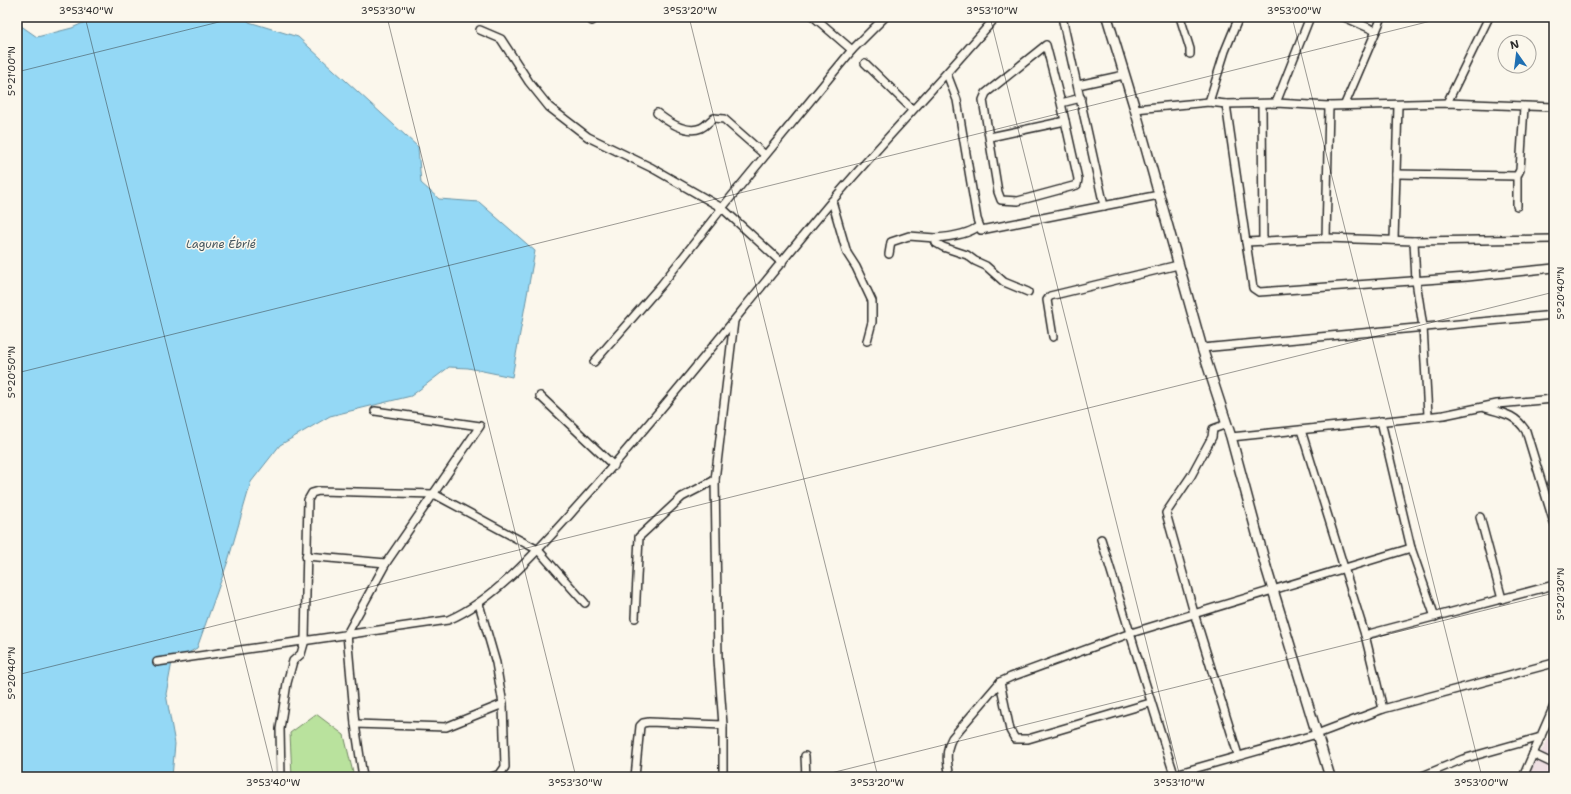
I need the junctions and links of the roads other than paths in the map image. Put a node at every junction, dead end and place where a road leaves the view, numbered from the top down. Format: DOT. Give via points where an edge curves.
graph roads {
  1 [pos="814,17"];
  2 [pos="885,17"];
  3 [pos="996,17"];
  4 [pos="1062,17"];
  5 [pos="1107,17"];
  6 [pos="1180,17"];
  7 [pos="1239,17"];
  8 [pos="1310,17"];
  9 [pos="1344,17"];
  10 [pos="1382,17"];
  11 [pos="1489,17"];
  12 [pos="480,30"];
  13 [pos="1376,31"];
  14 [pos="852,50"];
  15 [pos="1190,54"];
  16 [pos="865,63"];
  17 [pos="947,74"];
  18 [pos="1124,75"];
  19 [pos="1078,85"];
  20 [pos="1081,98"];
  21 [pos="1209,102"];
  22 [pos="1061,103"];
  23 [pos="1276,103"];
  24 [pos="1447,103"];
  25 [pos="1226,104"];
  26 [pos="1345,104"];
  27 [pos="1262,105"];
  28 [pos="1329,106"];
  29 [pos="1398,106"];
  30 [pos="1524,106"];
  31 [pos="1554,107"];
  32 [pos="1135,109"];
  33 [pos="912,110"];
  34 [pos="657,113"];
  35 [pos="1065,121"];
  36 [pos="990,137"];
  37 [pos="765,155"];
  38 [pos="1396,174"];
  39 [pos="1517,176"];
  40 [pos="1159,195"];
  41 [pos="832,201"];
  42 [pos="1104,206"];
  43 [pos="1517,206"];
  44 [pos="722,208"];
  45 [pos="979,226"];
  46 [pos="935,238"];
  47 [pos="1326,238"];
  48 [pos="1554,239"];
  49 [pos="1394,240"];
  50 [pos="1414,241"];
  51 [pos="1246,242"];
  52 [pos="1263,242"];
  53 [pos="889,254"];
  54 [pos="782,263"];
  55 [pos="1178,265"];
  56 [pos="1554,268"];
  57 [pos="1416,281"];
  58 [pos="1028,292"];
  59 [pos="1554,315"];
  60 [pos="734,321"];
  61 [pos="1423,327"];
  62 [pos="1053,337"];
  63 [pos="867,341"];
  64 [pos="1202,348"];
  65 [pos="594,362"];
  66 [pos="540,396"];
  67 [pos="1554,399"];
  68 [pos="1482,407"];
  69 [pos="375,411"];
  70 [pos="1428,415"];
  71 [pos="1381,421"];
  72 [pos="1227,424"];
  73 [pos="1301,430"];
  74 [pos="1231,437"];
  75 [pos="614,466"];
  76 [pos="715,480"];
  77 [pos="434,494"];
  78 [pos="1480,517"];
  79 [pos="1554,523"];
  80 [pos="1101,539"];
  81 [pos="1410,548"];
  82 [pos="538,550"];
  83 [pos="306,556"];
  84 [pos="386,563"];
  85 [pos="1345,568"];
  86 [pos="1554,585"];
  87 [pos="1272,589"];
  88 [pos="1502,599"];
  89 [pos="586,603"];
  90 [pos="479,604"];
  91 [pos="1194,613"];
  92 [pos="1435,617"];
  93 [pos="635,618"];
  94 [pos="1131,633"];
  95 [pos="347,634"];
  96 [pos="1366,635"];
  97 [pos="305,640"];
  98 [pos="157,662"];
  99 [pos="1554,663"];
  100 [pos="1000,682"];
  101 [pos="1150,703"];
  102 [pos="503,704"];
  103 [pos="1554,706"];
  104 [pos="1383,709"];
  105 [pos="354,724"];
  106 [pos="723,725"];
  107 [pos="1316,734"];
  108 [pos="1541,737"];
  109 [pos="1533,754"];
  110 [pos="1238,755"];
  111 [pos="805,756"];
  112 [pos="1554,764"];
  113 [pos="502,775"];
  114 [pos="1175,776"];
  115 [pos="281,777"];
  116 [pos="363,777"];
  117 [pos="492,777"];
  118 [pos="635,777"];
  119 [pos="723,777"];
  120 [pos="806,777"];
  121 [pos="950,777"];
  122 [pos="1165,777"];
  123 [pos="1330,777"];
  124 [pos="1420,777"];
  125 [pos="1523,777"];
  1 -- 14 [label="street"];
  2 -- 14 [label="street"];
  3 -- 17 [label="street"];
  4 -- 19 [label="street"];
  5 -- 18 [label="street"];
  6 -- 15 [label="street"];
  7 -- 21 [label="street"];
  8 -- 23 [label="street"];
  9 -- 13 [label="street"];
  10 -- 13 [label="street"];
  11 -- 24 [label="street"];
  12 -- 44 [label="street" via="502,39 529,82 549,107 588,137 652,168"];
  13 -- 26 [label="street"];
  14 -- 37 [label="street"];
  16 -- 33 [label="street"];
  17 -- 33 [label="street"];
  17 -- 45 [label="street" via="957,100"];
  18 -- 19 [label="street"];
  18 -- 32 [label="street"];
  19 -- 20 [label="street"];
  20 -- 22 [label="street"];
  20 -- 42 [label="street"];
  21 -- 25 [label="street"];
  21 -- 32 [label="street"];
  22 -- 35 [label="street"];
  22 -- 36 [label="street" via="1046,45 986,93 983,100"];
  23 -- 27 [label="street"];
  23 -- 28 [label="street"];
  24 -- 29 [label="street"];
  24 -- 30 [label="street"];
  25 -- 27 [label="street"];
  25 -- 51 [label="street"];
  26 -- 28 [label="street"];
  26 -- 29 [label="street"];
  27 -- 52 [label="street"];
  28 -- 47 [label="street"];
  29 -- 38 [label="street"];
  30 -- 31 [label="street"];
  30 -- 39 [label="street" via="1520,170"];
  32 -- 40 [label="street"];
  33 -- 41 [label="street"];
  34 -- 37 [label="street" via="677,126 694,129 701,128 714,118 724,119"];
  35 -- 36 [label="street"];
  35 -- 36 [label="street" via="1078,185 1018,201 1002,200 998,192"];
  37 -- 44 [label="street"];
  38 -- 39 [label="street"];
  38 -- 49 [label="street"];
  39 -- 43 [label="street"];
  40 -- 42 [label="street"];
  40 -- 55 [label="street"];
  41 -- 54 [label="street"];
  41 -- 63 [label="street" via="847,253 872,301 872,322"];
  42 -- 45 [label="street" via="985,230 981,230"];
  44 -- 54 [label="street"];
  44 -- 65 [label="street" via="662,284"];
  45 -- 46 [label="street" via="956,235"];
  46 -- 53 [label="street" via="909,236 891,242"];
  46 -- 58 [label="street" via="936,243 967,255 986,266 1004,282"];
  47 -- 49 [label="street"];
  47 -- 52 [label="street"];
  48 -- 50 [label="street"];
  49 -- 50 [label="street"];
  50 -- 57 [label="street"];
  51 -- 52 [label="street"];
  51 -- 57 [label="street" via="1253,288 1259,292"];
  54 -- 60 [label="street"];
  55 -- 62 [label="street" via="1050,296 1047,300"];
  55 -- 64 [label="street"];
  56 -- 57 [label="street"];
  57 -- 61 [label="street"];
  59 -- 61 [label="street"];
  60 -- 75 [label="street"];
  60 -- 76 [label="street"];
  61 -- 64 [label="street"];
  61 -- 70 [label="street"];
  64 -- 72 [label="street"];
  66 -- 75 [label="street"];
  67 -- 68 [label="street"];
  68 -- 70 [label="street" via="1444,415"];
  68 -- 79 [label="street" via="1520,420 1526,431"];
  69 -- 77 [label="street" via="480,426"];
  70 -- 71 [label="street"];
  71 -- 73 [label="street"];
  71 -- 81 [label="street"];
  72 -- 74 [label="street"];
  72 -- 91 [label="street" via="1213,429 1212,437 1191,476 1166,513"];
  73 -- 74 [label="street"];
  73 -- 85 [label="street"];
  74 -- 87 [label="street"];
  75 -- 82 [label="street"];
  76 -- 93 [label="street" via="682,497 639,537"];
  76 -- 106 [label="street" via="718,659"];
  77 -- 82 [label="street"];
  77 -- 83 [label="street" via="319,491 312,493 308,500"];
  77 -- 84 [label="street"];
  78 -- 88 [label="street"];
  80 -- 94 [label="street"];
  81 -- 85 [label="street"];
  81 -- 92 [label="street"];
  82 -- 89 [label="street"];
  82 -- 90 [label="street"];
  83 -- 84 [label="street"];
  83 -- 97 [label="street"];
  84 -- 95 [label="street"];
  85 -- 87 [label="street"];
  85 -- 96 [label="street"];
  86 -- 88 [label="street"];
  87 -- 91 [label="street"];
  87 -- 107 [label="street"];
  88 -- 92 [label="street"];
  90 -- 95 [label="street" via="448,620"];
  90 -- 102 [label="street" via="496,663"];
  91 -- 94 [label="street"];
  91 -- 110 [label="street"];
  92 -- 96 [label="street"];
  94 -- 100 [label="street"];
  94 -- 101 [label="street"];
  95 -- 97 [label="street"];
  95 -- 105 [label="street"];
  96 -- 104 [label="street"];
  97 -- 98 [label="street"];
  97 -- 115 [label="street" via="301,654 293,661 287,683 280,728"];
  99 -- 104 [label="street"];
  100 -- 101 [label="street" via="1010,730 1015,739 1028,739"];
  100 -- 121 [label="street" via="952,738 946,756"];
  101 -- 114 [label="street"];
  102 -- 105 [label="street" via="446,727"];
  102 -- 113 [label="street" via="506,761"];
  103 -- 108 [label="street"];
  104 -- 107 [label="street"];
  105 -- 116 [label="street"];
  106 -- 118 [label="street" via="643,723 640,726"];
  106 -- 119 [label="street"];
  107 -- 110 [label="street"];
  107 -- 123 [label="street"];
  108 -- 109 [label="street"];
  108 -- 124 [label="street" via="1463,759"];
  109 -- 112 [label="street"];
  109 -- 125 [label="street"];
  110 -- 114 [label="street"];
  111 -- 120 [label="street"];
  113 -- 117 [label="street"];
  114 -- 122 [label="street"];
}
